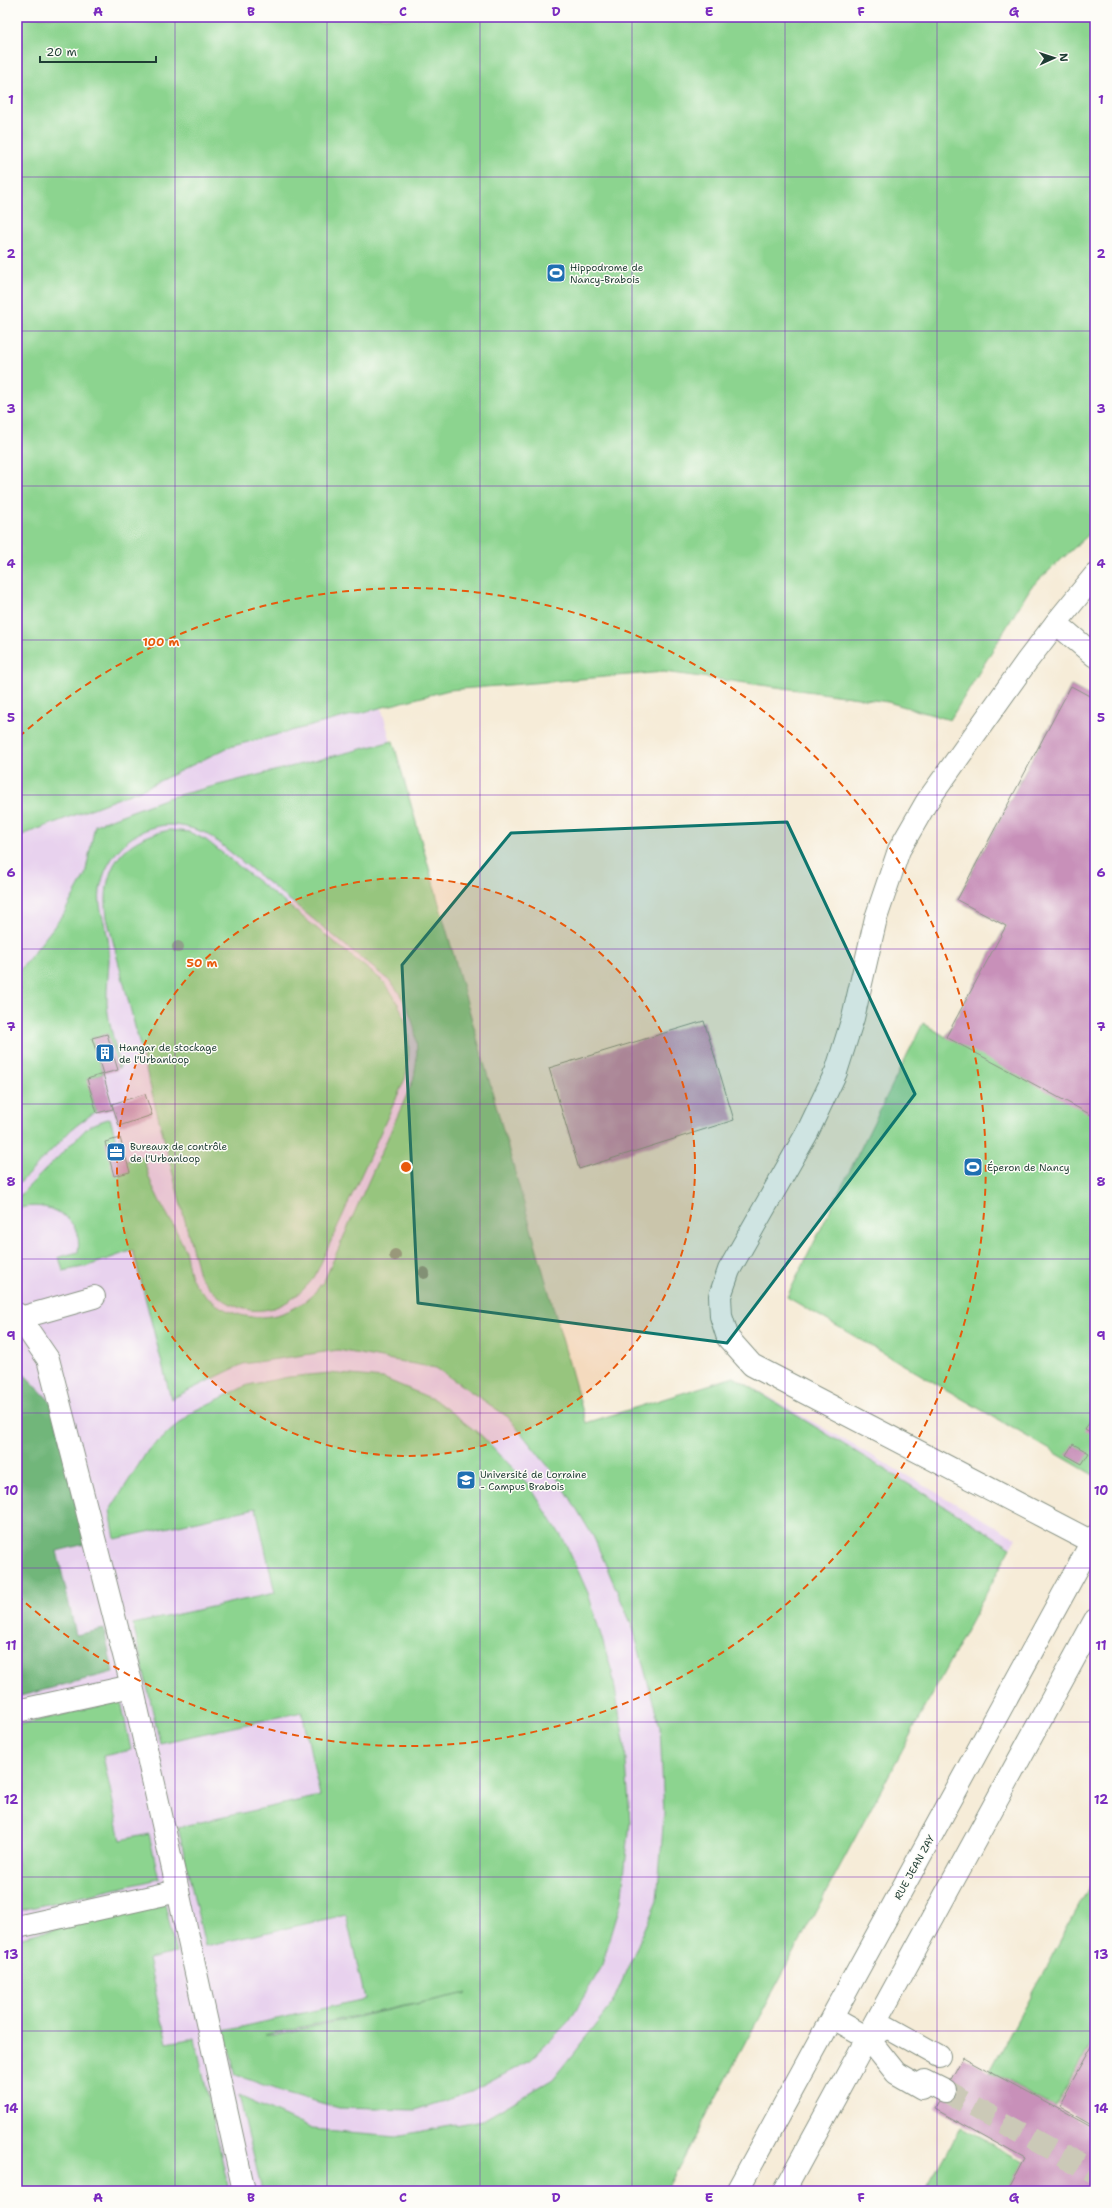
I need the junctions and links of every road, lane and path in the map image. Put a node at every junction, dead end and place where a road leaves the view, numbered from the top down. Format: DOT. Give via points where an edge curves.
graph roads {
  1 [pos="1095,576"];
  2 [pos="1056,623"];
  3 [pos="1095,656"];
  4 [pos="94,1297"];
  5 [pos="18,1316"];
  6 [pos="1094,1542"];
  7 [pos="1095,1620"];
  8 [pos="132,1686"];
  9 [pos="17,1711"];
  10 [pos="178,1891"];
  11 [pos="17,1927"];
  12 [pos="832,2018"];
  13 [pos="868,2038"];
  14 [pos="939,2056"];
  15 [pos="945,2091"];
  16 [pos="244,2191"];
  17 [pos="737,2191"];
  18 [pos="784,2191"];
  1 -- 2 [label="street"];
  2 -- 3 [label="street"];
  2 -- 6 [label="street" via="926,803 899,850 876,918 853,1018 836,1072 807,1133 729,1270 720,1296 721,1316 728,1338 752,1365"];
  4 -- 5 [label="street"];
  5 -- 8 [label="street" via="48,1359"];
  6 -- 12 [label="street, RUE JEAN ZAY"];
  7 -- 13 [label="street"];
  8 -- 9 [label="street"];
  8 -- 10 [label="street"];
  10 -- 11 [label="street"];
  10 -- 16 [label="street"];
  12 -- 13 [label="street"];
  12 -- 17 [label="street, RUE JEAN ZAY"];
  13 -- 14 [label="street" via="887,2027"];
  13 -- 15 [label="street" via="896,2073"];
  13 -- 18 [label="street"];
}
